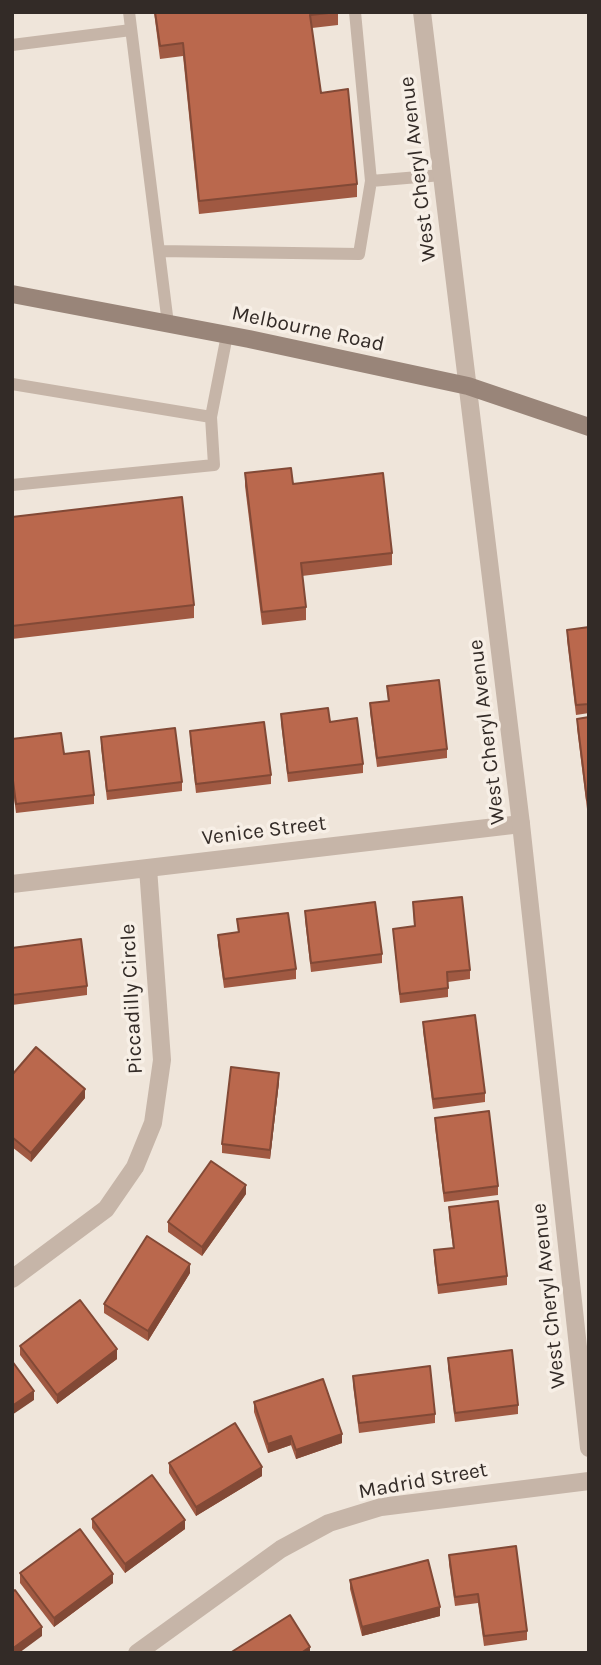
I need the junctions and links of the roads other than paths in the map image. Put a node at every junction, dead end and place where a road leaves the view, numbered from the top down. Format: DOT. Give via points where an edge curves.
graph roads {
  1 [pos="129,12"];
  2 [pos="355,12"];
  3 [pos="422,12"];
  4 [pos="131,30"];
  5 [pos="12,45"];
  6 [pos="442,175"];
  7 [pos="371,181"];
  8 [pos="159,251"];
  9 [pos="12,295"];
  10 [pos="169,324"];
  11 [pos="228,335"];
  12 [pos="12,384"];
  13 [pos="468,386"];
  14 [pos="211,417"];
  15 [pos="589,427"];
  16 [pos="12,485"];
  17 [pos="521,824"];
  18 [pos="148,868"];
  19 [pos="12,884"];
  20 [pos="12,1279"];
  21 [pos="589,1448"];
  22 [pos="589,1481"];
  23 [pos="137,1653"];
  1 -- 4 [label="lane"];
  2 -- 7 [label="lane"];
  3 -- 6 [label="street, West Cheryl Avenue"];
  4 -- 5 [label="lane"];
  4 -- 8 [label="lane"];
  6 -- 7 [label="lane"];
  6 -- 13 [label="street, West Cheryl Avenue"];
  7 -- 8 [label="lane" via="359,254"];
  8 -- 10 [label="lane"];
  9 -- 10 [label="main road, Melbourne Road"];
  10 -- 11 [label="main road, Melbourne Road"];
  11 -- 13 [label="main road, Melbourne Road"];
  11 -- 14 [label="lane"];
  12 -- 14 [label="lane"];
  13 -- 15 [label="main road, Melbourne Road"];
  13 -- 17 [label="street, West Cheryl Avenue"];
  14 -- 16 [label="lane" via="214,466"];
  17 -- 18 [label="street, Venice Street"];
  17 -- 21 [label="street, West Cheryl Avenue"];
  18 -- 19 [label="street, Venice Street"];
  18 -- 20 [label="street, Piccadilly Circle" via="162,1060 153,1123 135,1167 106,1209"];
  22 -- 23 [label="street, Madrid Street" via="381,1507 329,1523 281,1549"];
}
